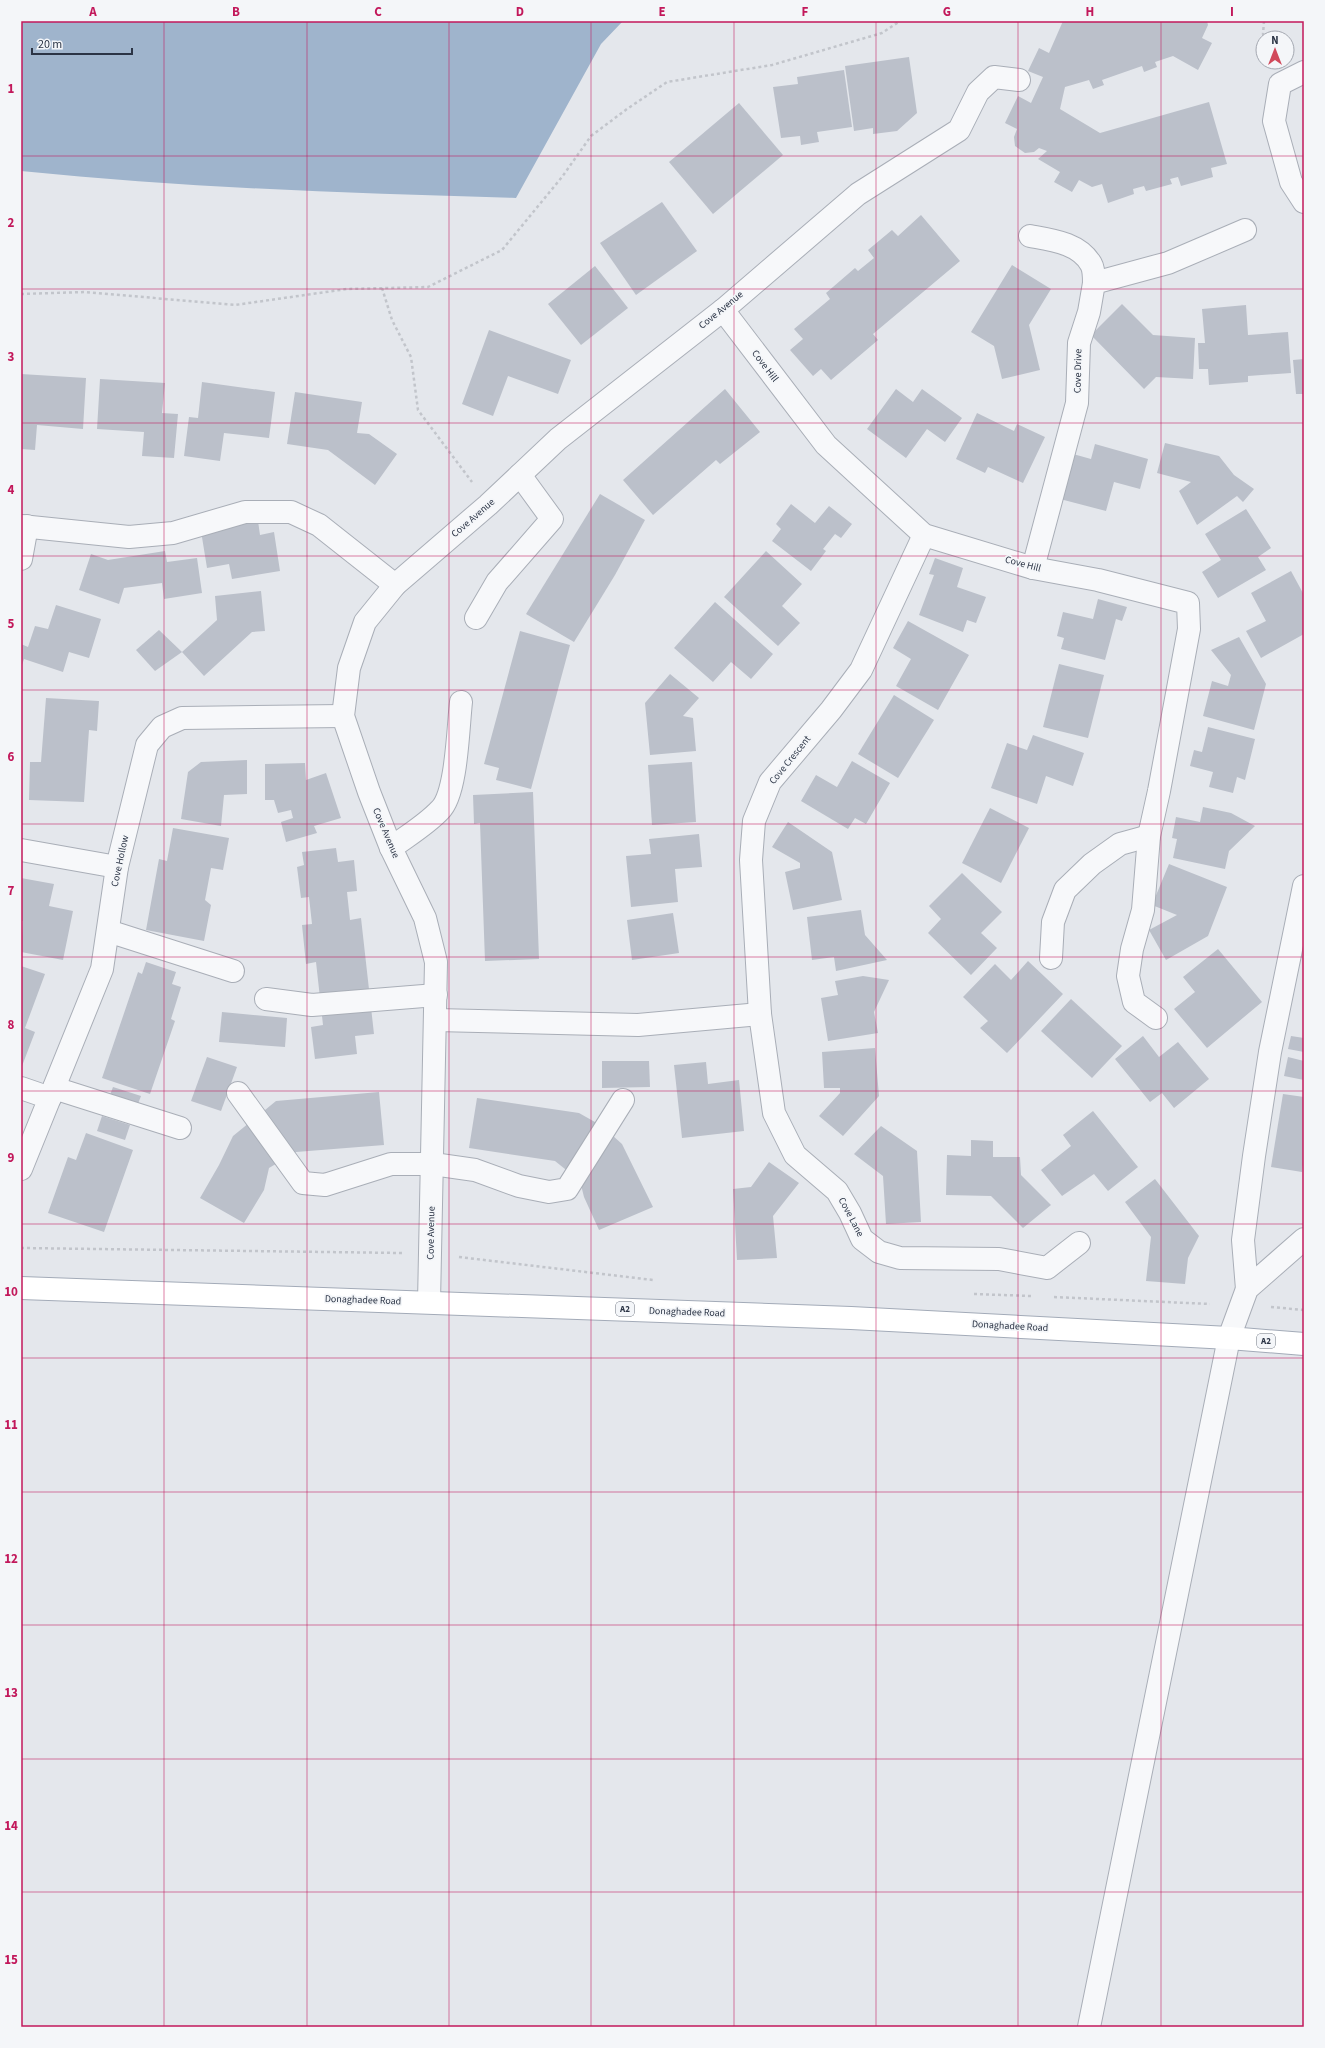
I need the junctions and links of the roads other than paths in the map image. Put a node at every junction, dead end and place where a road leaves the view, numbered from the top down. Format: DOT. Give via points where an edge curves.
graph roads {
  1 [pos="1304,72"];
  2 [pos="1019,80"];
  3 [pos="1304,202"];
  4 [pos="1245,230"];
  5 [pos="1030,236"];
  6 [pos="1094,283"];
  7 [pos="723,310"];
  8 [pos="520,475"];
  9 [pos="24,526"];
  10 [pos="924,535"];
  11 [pos="21,559"];
  12 [pos="1033,568"];
  13 [pos="395,584"];
  14 [pos="476,618"];
  15 [pos="460,702"];
  16 [pos="343,716"];
  17 [pos="1149,836"];
  18 [pos="391,848"];
  19 [pos="21,850"];
  20 [pos="117,867"];
  21 [pos="1304,886"];
  22 [pos="108,931"];
  23 [pos="1051,958"];
  24 [pos="233,971"];
  25 [pos="436,995"];
  26 [pos="266,999"];
  27 [pos="760,1014"];
  28 [pos="1156,1018"];
  29 [pos="436,1020"];
  30 [pos="21,1088"];
  31 [pos="52,1093"];
  32 [pos="238,1093"];
  33 [pos="623,1100"];
  34 [pos="180,1128"];
  35 [pos="433,1164"];
  36 [pos="21,1169"];
  37 [pos="1304,1239"];
  38 [pos="1079,1243"];
  39 [pos="21,1288"];
  40 [pos="1245,1297"];
  41 [pos="429,1302"];
  42 [pos="1229,1338"];
  43 [pos="1304,1344"];
  44 [pos="1089,2027"];
  1 -- 3 [label="street" via="1280,84 1274,121 1291,182"];
  2 -- 7 [label="street, Cove Avenue" via="994,78 978,92 959,130 858,194"];
  4 -- 6 [label="street" via="1168,262"];
  5 -- 6 [label="street, Cove Drive" via="1057,240 1076,248 1092,265"];
  6 -- 12 [label="street, Cove Drive" via="1089,312 1079,343 1077,403"];
  7 -- 8 [label="street, Cove Avenue" via="558,439"];
  7 -- 10 [label="street, Cove Hill" via="826,445"];
  8 -- 13 [label="street, Cove Avenue"];
  8 -- 14 [label="street" via="552,519 497,582"];
  9 -- 11 [label="street"];
  9 -- 13 [label="street" via="129,537 173,533 245,512 291,512 319,525"];
  10 -- 12 [label="street, Cove Hill"];
  10 -- 27 [label="street, Cove Crescent" via="861,670 770,782 754,821 751,860"];
  12 -- 17 [label="street, Cove Hill" via="1098,580 1188,603 1189,629"];
  13 -- 16 [label="street, Cove Avenue" via="365,622 349,668"];
  15 -- 18 [label="street" via="452,782 447,801 441,810"];
  16 -- 18 [label="street, Cove Avenue"];
  16 -- 20 [label="street, Cove Hollow" via="182,718 162,727 147,745"];
  17 -- 23 [label="street" via="1120,844 1092,864 1065,890 1053,922"];
  17 -- 28 [label="street" via="1143,910 1132,949 1128,976 1134,1002"];
  18 -- 25 [label="street, Cove Avenue" via="425,918 436,962"];
  19 -- 20 [label="street"];
  20 -- 22 [label="street, Cove Hollow"];
  21 -- 40 [label="street" via="1270,1052 1254,1156 1244,1240"];
  22 -- 24 [label="street"];
  22 -- 31 [label="street, Cove Hollow" via="102,968"];
  25 -- 26 [label="street" via="312,1005"];
  25 -- 29 [label="street, Cove Avenue"];
  27 -- 29 [label="street" via="638,1025"];
  27 -- 38 [label="street, Cove Lane" via="774,1113 794,1155 837,1191 862,1239 879,1252 900,1258 999,1259 1047,1268"];
  29 -- 35 [label="street, Cove Avenue"];
  30 -- 31 [label="street"];
  31 -- 34 [label="street"];
  31 -- 36 [label="street, Cove Hollow"];
  32 -- 35 [label="street" via="302,1183 325,1185 391,1164"];
  33 -- 35 [label="street" via="567,1189 549,1192 519,1186 475,1170"];
  35 -- 41 [label="street, Cove Avenue"];
  37 -- 40 [label="street"];
  39 -- 41 [label="main road, Donaghadee Road / A2"];
  40 -- 42 [label="street"];
  41 -- 42 [label="main road, Donaghadee Road / A2" via="851,1318"];
  42 -- 43 [label="main road, Donaghadee Road / A2"];
  42 -- 44 [label="street"];
}
